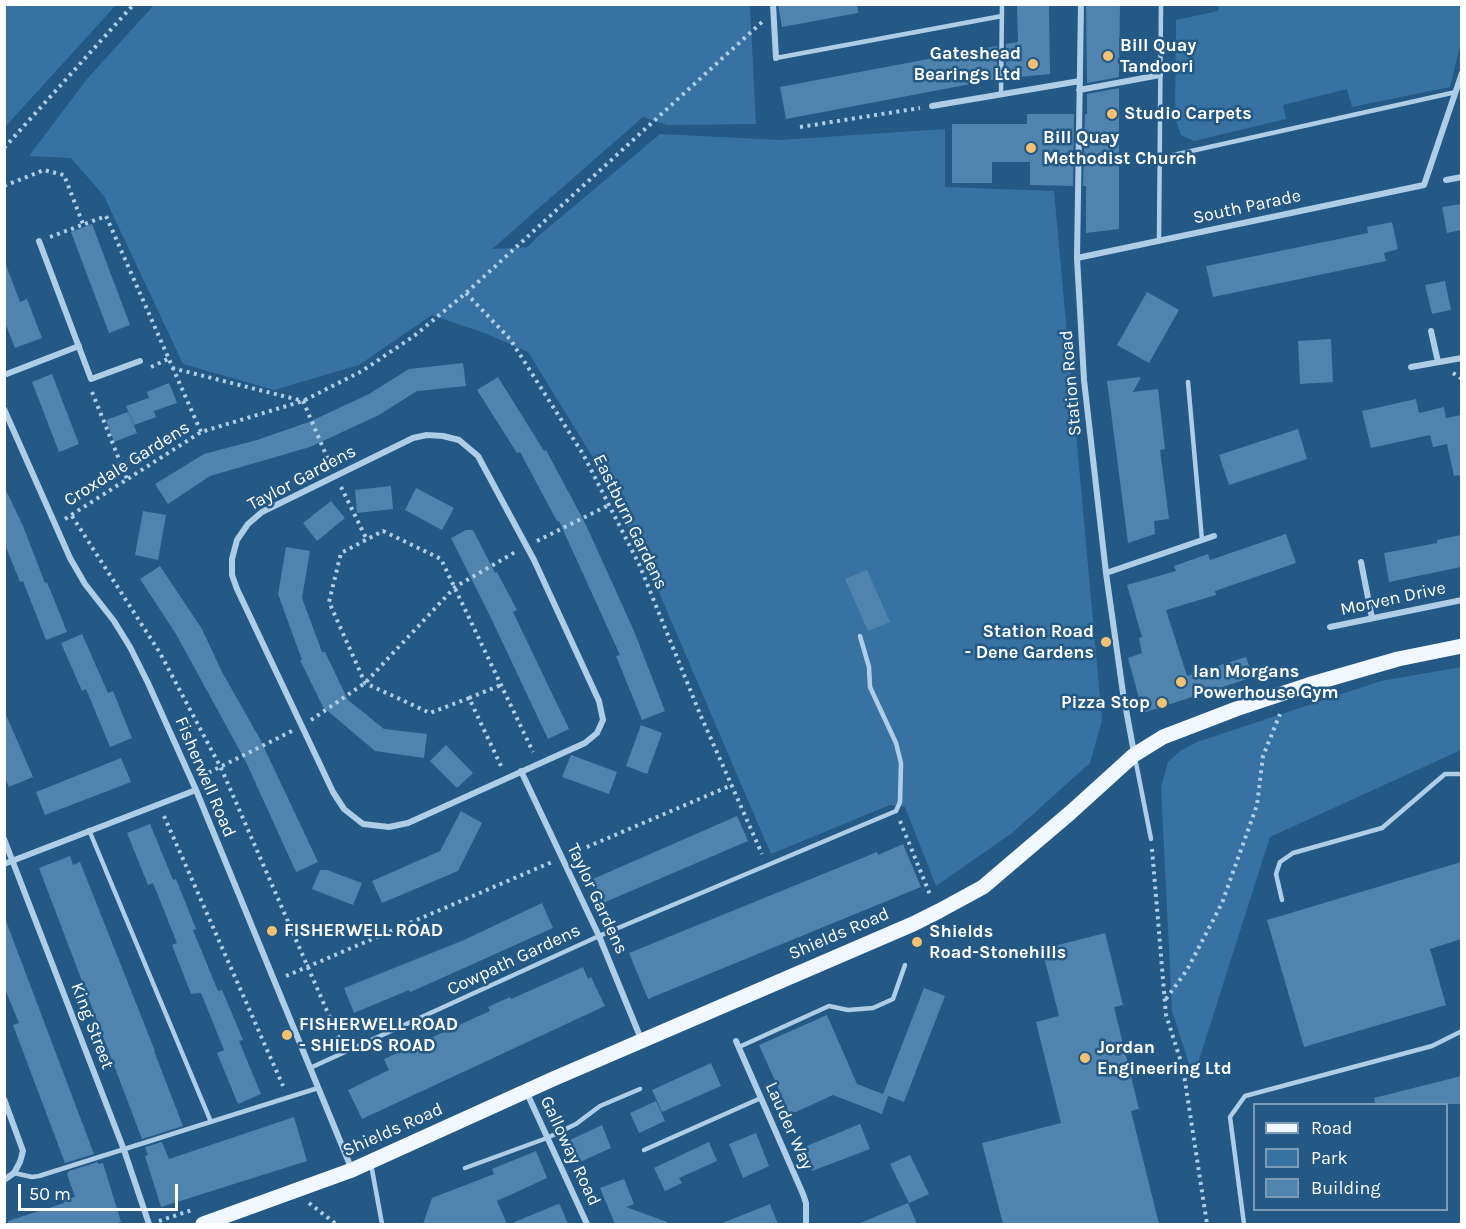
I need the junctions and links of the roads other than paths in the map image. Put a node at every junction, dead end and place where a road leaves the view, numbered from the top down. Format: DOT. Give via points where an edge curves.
graph roads {
  1 [pos="1002,4"];
  2 [pos="1081,4"];
  3 [pos="1161,4"];
  4 [pos="774,8"];
  5 [pos="1002,16"];
  6 [pos="776,58"];
  7 [pos="1461,73"];
  8 [pos="1160,75"];
  9 [pos="1080,81"];
  10 [pos="1079,90"];
  11 [pos="1456,92"];
  12 [pos="1001,93"];
  13 [pos="932,106"];
  14 [pos="1160,158"];
  15 [pos="1461,177"];
  16 [pos="1446,180"];
  17 [pos="39,241"];
  18 [pos="1159,241"];
  19 [pos="1077,258"];
  20 [pos="1431,331"];
  21 [pos="79,346"];
  22 [pos="1461,358"];
  23 [pos="140,361"];
  24 [pos="1438,362"];
  25 [pos="1411,367"];
  26 [pos="4,375"];
  27 [pos="1188,382"];
  28 [pos="4,409"];
  29 [pos="1214,536"];
  30 [pos="1202,540"];
  31 [pos="1361,562"];
  32 [pos="1106,573"];
  33 [pos="1461,600"];
  34 [pos="1372,618"];
  35 [pos="1330,627"];
  36 [pos="860,636"];
  37 [pos="1461,646"];
  38 [pos="1134,755"];
  39 [pos="521,771"];
  40 [pos="1461,774"];
  41 [pos="196,790"];
  42 [pos="89,830"];
  43 [pos="4,839"];
  44 [pos="1151,839"];
  45 [pos="14,861"];
  46 [pos="4,864"];
  47 [pos="1282,900"];
  48 [pos="599,936"];
  49 [pos="905,965"];
  50 [pos="1461,1031"];
  51 [pos="642,1040"];
  52 [pos="737,1044"];
  53 [pos="310,1068"];
  54 [pos="318,1088"];
  55 [pos="640,1089"];
  56 [pos="526,1091"];
  57 [pos="761,1098"];
  58 [pos="4,1099"];
  59 [pos="211,1122"];
  60 [pos="547,1138"];
  61 [pos="124,1150"];
  62 [pos="644,1150"];
  63 [pos="370,1162"];
  64 [pos="465,1168"];
  65 [pos="352,1170"];
  66 [pos="14,1173"];
  67 [pos="4,1180"];
  68 [pos="149,1224"];
  69 [pos="203,1224"];
  70 [pos="382,1224"];
  71 [pos="587,1224"];
  72 [pos="806,1224"];
  73 [pos="1244,1224"];
  1 -- 5 [label="lane"];
  2 -- 9 [label="street, Station Road"];
  3 -- 8 [label="lane"];
  4 -- 6 [label="street"];
  5 -- 6 [label="lane"];
  5 -- 12 [label="lane"];
  7 -- 11 [label="street"];
  8 -- 10 [label="street"];
  8 -- 14 [label="lane"];
  9 -- 10 [label="street, Station Road"];
  9 -- 12 [label="street"];
  10 -- 19 [label="street, Station Road"];
  11 -- 14 [label="lane"];
  11 -- 18 [label="street, South Parade" via="1424,185"];
  12 -- 13 [label="street"];
  14 -- 18 [label="lane"];
  15 -- 16 [label="street"];
  17 -- 21 [label="street"];
  18 -- 19 [label="street, South Parade"];
  19 -- 32 [label="street, Station Road" via="1084,380"];
  20 -- 24 [label="street"];
  21 -- 23 [label="street" via="91,379"];
  21 -- 26 [label="street"];
  22 -- 24 [label="street"];
  24 -- 25 [label="street"];
  27 -- 30 [label="lane"];
  28 -- 41 [label="street, Fisherwell Road" via="70,558 130,647"];
  29 -- 30 [label="street"];
  30 -- 32 [label="street"];
  31 -- 34 [label="street"];
  32 -- 38 [label="street, Station Road"];
  33 -- 34 [label="street, Morven Drive"];
  34 -- 35 [label="street, Morven Drive"];
  36 -- 48 [label="lane, Cowpath Gardens" via="870,687 901,763 897,812"];
  37 -- 38 [label="main road, Shields Road" via="1398,659 1289,691 1163,737"];
  38 -- 44 [label="lane"];
  38 -- 51 [label="main road, Shields Road" via="983,887 913,924"];
  39 -- 39 [label="street, Taylor Gardens" via="585,743 597,733 603,720 599,701 527,546 478,456 459,440 427,435 414,438 262,512 248,524 237,540 232,575 344,809 363,824 389,827 408,823"];
  39 -- 48 [label="street, Taylor Gardens"];
  40 -- 47 [label="lane" via="1445,774 1382,828 1293,853 1280,862 1276,874"];
  41 -- 42 [label="street"];
  41 -- 53 [label="street, Fisherwell Road"];
  42 -- 45 [label="street"];
  42 -- 59 [label="lane"];
  43 -- 45 [label="street, King Street"];
  45 -- 46 [label="street"];
  45 -- 61 [label="street, King Street"];
  48 -- 51 [label="street, Taylor Gardens"];
  48 -- 53 [label="lane, Cowpath Gardens"];
  49 -- 52 [label="lane" via="893,999 873,1008 848,1010 829,1006"];
  50 -- 73 [label="lane" via="1432,1046 1245,1096 1230,1117"];
  51 -- 56 [label="main road, Shields Road"];
  52 -- 57 [label="street, Lauder Way"];
  53 -- 54 [label="street, Fisherwell Road"];
  54 -- 59 [label="lane"];
  54 -- 65 [label="street, Fisherwell Road"];
  55 -- 60 [label="lane" via="600,1106 576,1124"];
  56 -- 60 [label="street, Galloway Road"];
  56 -- 63 [label="main road, Shields Road"];
  57 -- 62 [label="lane"];
  57 -- 72 [label="street, Lauder Way" via="803,1194"];
  58 -- 66 [label="street" via="23,1151"];
  59 -- 61 [label="lane"];
  60 -- 64 [label="lane"];
  60 -- 71 [label="street, Galloway Road"];
  61 -- 66 [label="lane" via="39,1176"];
  61 -- 68 [label="street, King Street"];
  63 -- 65 [label="main road, Shields Road"];
  63 -- 70 [label="lane"];
  65 -- 69 [label="main road, Shields Road"];
  66 -- 67 [label="street"];
}
